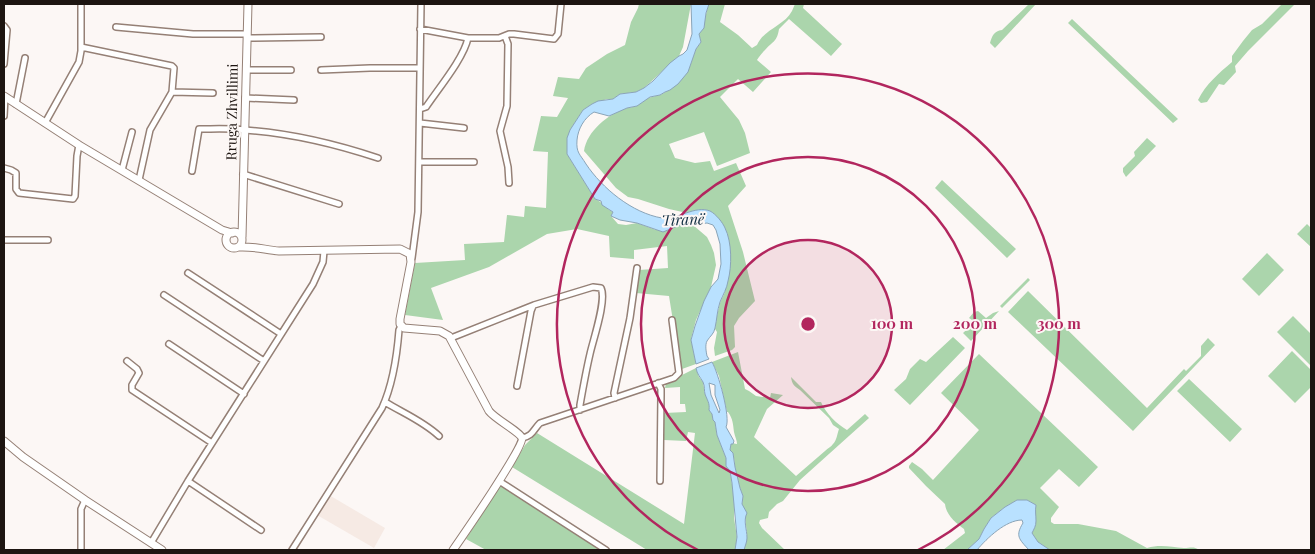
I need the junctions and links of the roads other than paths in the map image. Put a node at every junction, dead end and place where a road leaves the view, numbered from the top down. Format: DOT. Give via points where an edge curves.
graph roads {
  1 [pos="81,4"];
  2 [pos="248,4"];
  3 [pos="421,4"];
  4 [pos="561,4"];
  5 [pos="4,26"];
  6 [pos="116,27"];
  7 [pos="420,29"];
  8 [pos="247,36"];
  9 [pos="505,36"];
  10 [pos="321,37"];
  11 [pos="468,38"];
  12 [pos="81,47"];
  13 [pos="25,58"];
  14 [pos="4,64"];
  15 [pos="420,68"];
  16 [pos="246,70"];
  17 [pos="291,70"];
  18 [pos="321,70"];
  19 [pos="172,92"];
  20 [pos="213,93"];
  21 [pos="4,96"];
  22 [pos="245,98"];
  23 [pos="294,100"];
  24 [pos="16,104"];
  25 [pos="420,109"];
  26 [pos="4,116"];
  27 [pos="46,123"];
  28 [pos="420,123"];
  29 [pos="464,128"];
  30 [pos="244,130"];
  31 [pos="132,132"];
  32 [pos="79,145"];
  33 [pos="378,158"];
  34 [pos="419,162"];
  35 [pos="474,162"];
  36 [pos="4,168"];
  37 [pos="122,170"];
  38 [pos="192,171"];
  39 [pos="244,174"];
  40 [pos="139,180"];
  41 [pos="509,183"];
  42 [pos="339,204"];
  43 [pos="212,224"];
  44 [pos="238,238"];
  45 [pos="4,240"];
  46 [pos="48,240"];
  47 [pos="415,240"];
  48 [pos="227,243"];
  49 [pos="400,249"];
  50 [pos="324,250"];
  51 [pos="411,262"];
  52 [pos="638,268"];
  53 [pos="188,273"];
  54 [pos="164,295"];
  55 [pos="534,305"];
  56 [pos="672,320"];
  57 [pos="401,326"];
  58 [pos="281,334"];
  59 [pos="451,338"];
  60 [pos="169,344"];
  61 [pos="127,361"];
  62 [pos="264,361"];
  63 [pos="658,383"];
  64 [pos="517,386"];
  65 [pos="244,394"];
  66 [pos="615,398"];
  67 [pos="385,402"];
  68 [pos="580,410"];
  69 [pos="439,436"];
  70 [pos="522,438"];
  71 [pos="4,441"];
  72 [pos="212,443"];
  73 [pos="188,481"];
  74 [pos="499,481"];
  75 [pos="660,481"];
  76 [pos="85,500"];
  77 [pos="261,530"];
  78 [pos="151,543"];
  79 [pos="81,550"];
  80 [pos="162,550"];
  81 [pos="292,550"];
  82 [pos="453,550"];
  83 [pos="606,550"];
  1 -- 12 [label="street"];
  2 -- 8 [label="street, Rruga Zhvillimi"];
  3 -- 7 [label="street"];
  4 -- 9 [label="street" via="558,34 554,39 514,34"];
  5 -- 14 [label="street" via="7,30"];
  6 -- 8 [label="street"];
  7 -- 11 [label="street"];
  7 -- 15 [label="street"];
  8 -- 10 [label="street"];
  8 -- 16 [label="street, Rruga Zhvillimi"];
  9 -- 11 [label="street"];
  9 -- 41 [label="street" via="508,44 507,106 500,131"];
  11 -- 25 [label="street" via="461,56 426,107"];
  12 -- 19 [label="street" via="172,66 175,70"];
  12 -- 27 [label="street" via="78,66"];
  13 -- 24 [label="street"];
  15 -- 18 [label="street"];
  15 -- 25 [label="street"];
  16 -- 17 [label="street"];
  16 -- 22 [label="street, Rruga Zhvillimi"];
  19 -- 20 [label="street"];
  19 -- 40 [label="street" via="150,130"];
  21 -- 24 [label="street"];
  21 -- 26 [label="street"];
  22 -- 23 [label="street"];
  22 -- 30 [label="street, Rruga Zhvillimi"];
  24 -- 27 [label="street"];
  25 -- 28 [label="street"];
  27 -- 32 [label="street"];
  28 -- 29 [label="street"];
  28 -- 34 [label="street"];
  30 -- 33 [label="street" via="336,145"];
  30 -- 38 [label="street" via="199,129"];
  30 -- 39 [label="street, Rruga Zhvillimi"];
  31 -- 37 [label="street"];
  32 -- 36 [label="street" via="73,198 19,193 16,173"];
  32 -- 37 [label="street"];
  34 -- 35 [label="street"];
  34 -- 47 [label="street"];
  37 -- 40 [label="street"];
  39 -- 42 [label="street"];
  39 -- 44 [label="street, Rruga Zhvillimi"];
  40 -- 43 [label="street"];
  43 -- 44 [label="street"];
  43 -- 48 [label="street"];
  44 -- 48 [label="street" via="227,237"];
  44 -- 48 [label="street" via="232,248"];
  44 -- 50 [label="street" via="255,247 279,251"];
  45 -- 46 [label="street"];
  47 -- 49 [label="street" via="409,247"];
  47 -- 51 [label="street"];
  49 -- 50 [label="street"];
  49 -- 51 [label="street" via="410,254"];
  50 -- 58 [label="street" via="323,262 313,284"];
  51 -- 57 [label="street" via="399,321"];
  52 -- 66 [label="street"];
  53 -- 58 [label="street"];
  54 -- 62 [label="street"];
  55 -- 59 [label="street"];
  55 -- 64 [label="street"];
  55 -- 68 [label="street" via="593,287 602,290 601,310"];
  56 -- 63 [label="street" via="679,373"];
  57 -- 59 [label="street" via="440,331"];
  57 -- 67 [label="street"];
  58 -- 62 [label="street"];
  59 -- 70 [label="street" via="489,411"];
  60 -- 65 [label="street"];
  61 -- 72 [label="street" via="139,373 132,390"];
  62 -- 65 [label="street"];
  63 -- 66 [label="street"];
  63 -- 75 [label="street" via="661,388"];
  65 -- 72 [label="street"];
  66 -- 68 [label="street"];
  67 -- 69 [label="street" via="422,422"];
  67 -- 81 [label="street"];
  68 -- 70 [label="street" via="540,424 532,435"];
  70 -- 74 [label="street"];
  71 -- 76 [label="street"];
  72 -- 73 [label="street"];
  73 -- 77 [label="street"];
  73 -- 78 [label="street"];
  74 -- 82 [label="street"];
  74 -- 83 [label="street"];
  76 -- 78 [label="street"];
  76 -- 79 [label="street" via="81,509"];
  78 -- 80 [label="street"];
}
